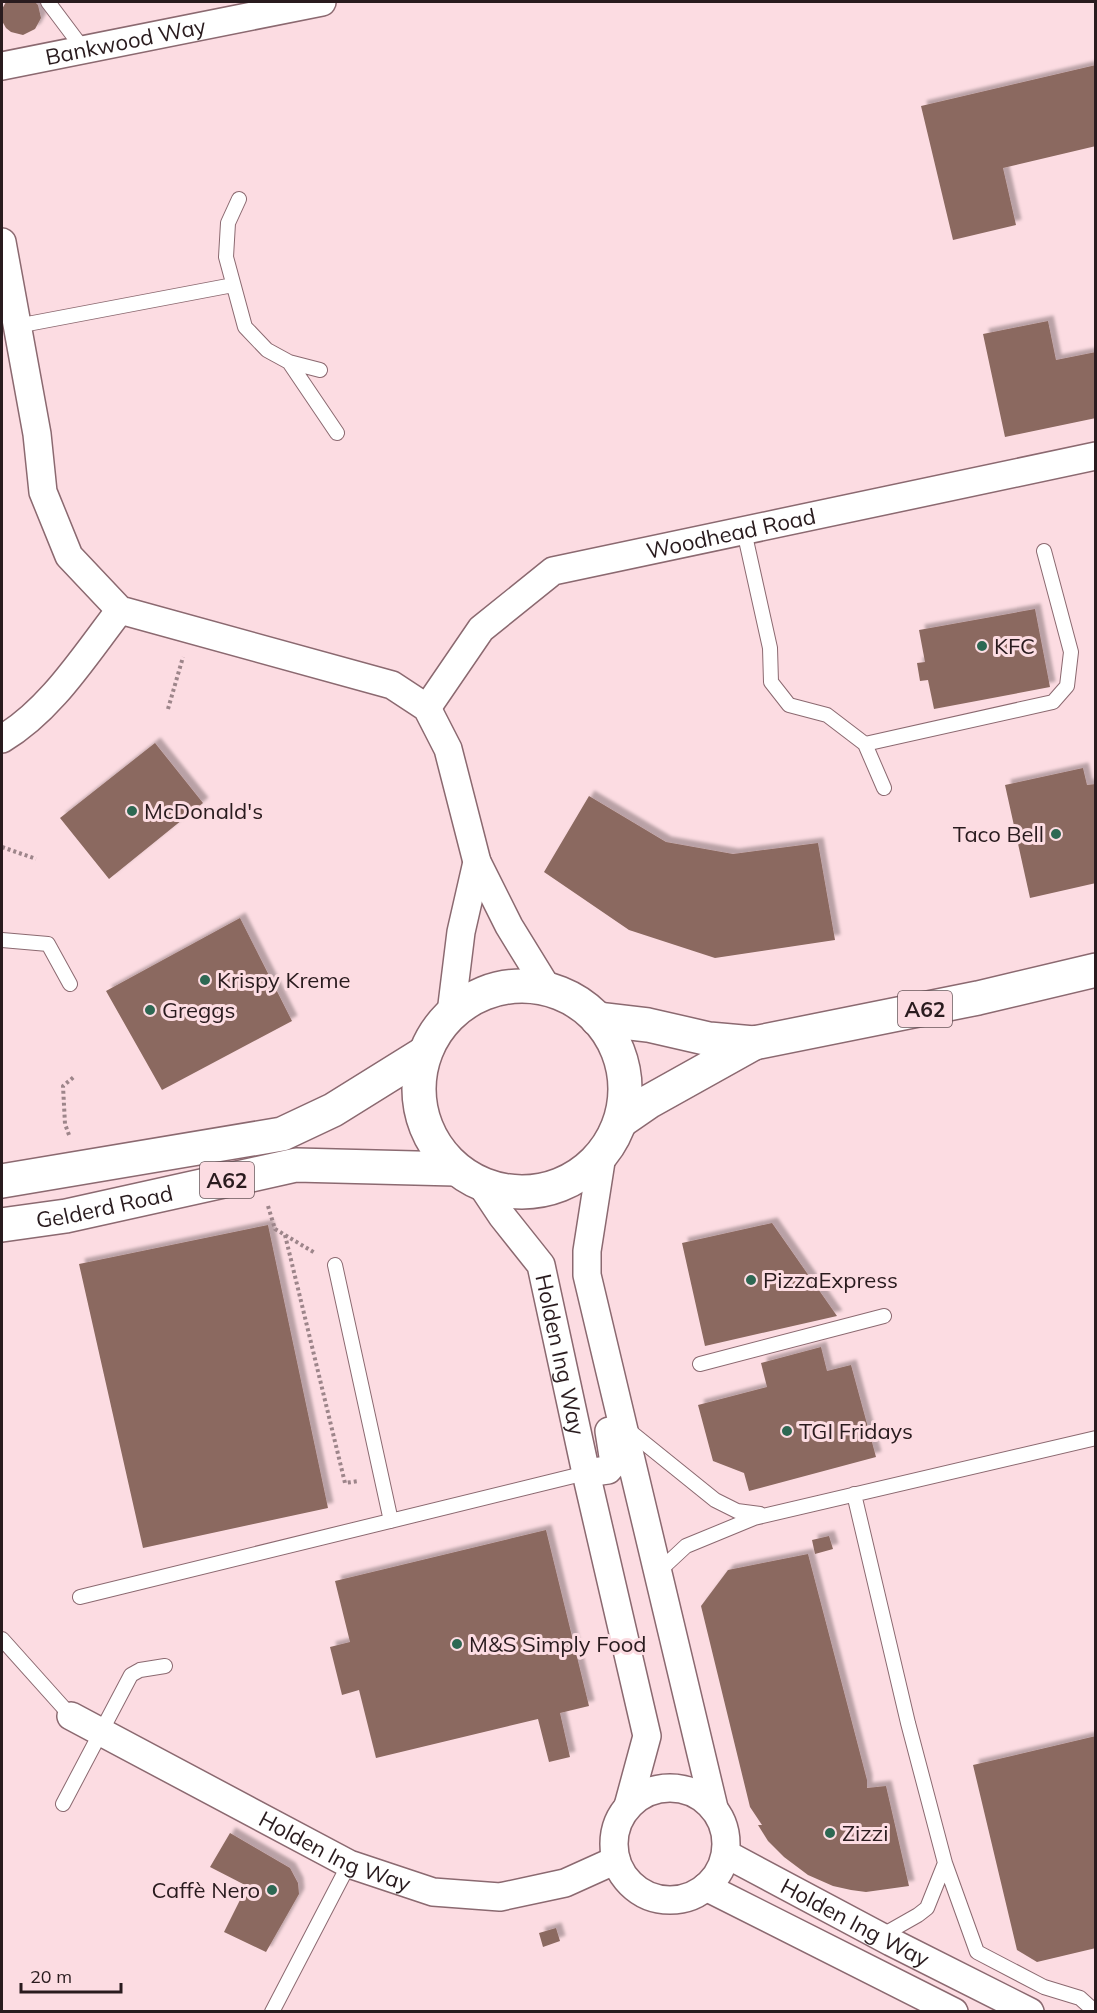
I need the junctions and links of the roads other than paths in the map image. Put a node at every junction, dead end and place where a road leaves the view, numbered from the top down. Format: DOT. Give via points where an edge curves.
graph roads {
  1 [pos="48,2"];
  2 [pos="321,2"];
  3 [pos="84,50"];
  4 [pos="2,66"];
  5 [pos="239,200"];
  6 [pos="2,242"];
  7 [pos="233,285"];
  8 [pos="17,326"];
  9 [pos="289,362"];
  10 [pos="320,370"];
  11 [pos="337,433"];
  12 [pos="1095,456"];
  13 [pos="744,531"];
  14 [pos="1044,551"];
  15 [pos="120,610"];
  16 [pos="427,708"];
  17 [pos="2,739"];
  18 [pos="865,744"];
  19 [pos="884,788"];
  20 [pos="477,862"];
  21 [pos="2,940"];
  22 [pos="1095,970"];
  23 [pos="70,984"];
  24 [pos="549,991"];
  25 [pos="451,1013"];
  26 [pos="597,1019"];
  27 [pos="754,1043"];
  28 [pos="423,1054"];
  29 [pos="621,1121"];
  30 [pos="602,1155"];
  31 [pos="467,1176"];
  32 [pos="2,1181"];
  33 [pos="2,1225"];
  34 [pos="334,1264"];
  35 [pos="884,1316"];
  36 [pos="700,1364"];
  37 [pos="616,1395"];
  38 [pos="623,1426"];
  39 [pos="1095,1438"];
  40 [pos="586,1473"];
  41 [pos="854,1494"];
  42 [pos="760,1517"];
  43 [pos="391,1521"];
  44 [pos="658,1572"];
  45 [pos="80,1597"];
  46 [pos="2,1640"];
  47 [pos="165,1666"];
  48 [pos="71,1716"];
  49 [pos="100,1732"];
  50 [pos="63,1804"];
  51 [pos="628,1806"];
  52 [pos="714,1808"];
  53 [pos="726,1854"];
  54 [pos="616,1860"];
  55 [pos="945,1863"];
  56 [pos="349,1864"];
  57 [pos="706,1887"];
  58 [pos="880,1936"];
  59 [pos="984,1989"];
  60 [pos="272,2012"];
  61 [pos="954,2012"];
  62 [pos="1007,2012"];
  63 [pos="1030,2012"];
  64 [pos="1092,2012"];
  1 -- 3 [label="lane"];
  2 -- 3 [label="street, Bankwood Way"];
  3 -- 4 [label="street, Bankwood Way"];
  5 -- 7 [label="lane" via="228,223 226,257"];
  6 -- 8 [label="street"];
  7 -- 8 [label="lane"];
  7 -- 9 [label="lane" via="245,327 267,350"];
  8 -- 15 [label="street" via="37,434 43,492 69,556"];
  9 -- 10 [label="lane"];
  9 -- 11 [label="lane"];
  12 -- 13 [label="street, Woodhead Road"];
  13 -- 16 [label="street, Woodhead Road" via="553,571 481,629"];
  13 -- 18 [label="lane" via="770,648 771,682 789,705 827,715"];
  14 -- 18 [label="lane" via="1071,652 1067,686 1053,702"];
  15 -- 16 [label="street" via="392,685"];
  15 -- 17 [label="street" via="60,686 20,728"];
  16 -- 20 [label="street" via="448,749"];
  18 -- 19 [label="lane"];
  20 -- 24 [label="street" via="509,926"];
  20 -- 25 [label="street" via="461,932"];
  21 -- 23 [label="lane" via="48,944"];
  22 -- 27 [label="main road, Gelderd Road / A62"];
  24 -- 25 [label="main road, Gelderd Road / A62" via="513,986 491,990"];
  24 -- 26 [label="main road, Gelderd Road / A62" via="567,996"];
  25 -- 28 [label="main road, Gelderd Road / A62"];
  26 -- 27 [label="main road, Gelderd Road / A62" via="648,1025 709,1040"];
  26 -- 29 [label="main road, Gelderd Road / A62" via="611,1036 623,1066 626,1093"];
  27 -- 29 [label="main road, Gelderd Road / A62"];
  28 -- 31 [label="main road, Gelderd Road / A62" via="419,1107 427,1133"];
  28 -- 32 [label="main road, Gelderd Road / A62" via="333,1110 282,1134"];
  29 -- 30 [label="main road, Gelderd Road / A62"];
  30 -- 31 [label="main road, Gelderd Road / A62" via="578,1177 548,1190 514,1193"];
  30 -- 37 [label="street, Holden Ing Way" via="587,1275"];
  31 -- 33 [label="main road, Gelderd Road / A62" via="296,1165 66,1216"];
  31 -- 40 [label="street, Holden Ing Way" via="541,1265"];
  34 -- 43 [label="lane"];
  35 -- 36 [label="lane"];
  37 -- 38 [label="street, Holden Ing Way"];
  37 -- 40 [label="street, Holden Ing Way" via="607,1419 614,1463 608,1470"];
  38 -- 42 [label="lane" via="715,1500"];
  38 -- 44 [label="street, Holden Ing Way"];
  39 -- 41 [label="lane"];
  40 -- 43 [label="lane"];
  40 -- 51 [label="street, Holden Ing Way" via="647,1736"];
  41 -- 42 [label="lane"];
  41 -- 55 [label="lane"];
  42 -- 44 [label="lane" via="686,1546"];
  43 -- 45 [label="lane"];
  44 -- 52 [label="street, Holden Ing Way"];
  46 -- 48 [label="lane"];
  47 -- 49 [label="lane" via="131,1675"];
  48 -- 49 [label="street, Holden Ing Way"];
  49 -- 50 [label="lane"];
  49 -- 56 [label="street, Holden Ing Way"];
  51 -- 52 [label="street" via="643,1794 681,1788 699,1795"];
  51 -- 54 [label="street, Holden Ing Way" via="618,1822"];
  52 -- 53 [label="street, Holden Ing Way" via="722,1822"];
  53 -- 57 [label="street" via="719,1872"];
  53 -- 58 [label="street, Holden Ing Way"];
  54 -- 56 [label="street, Holden Ing Way" via="564,1883 500,1897 433,1892"];
  54 -- 57 [label="street" via="637,1889 654,1898 672,1900"];
  55 -- 58 [label="lane" via="927,1908"];
  55 -- 64 [label="lane" via="977,1952 1044,1987 1080,1998"];
  56 -- 60 [label="lane"];
  57 -- 61 [label="street, Holden Ing Way"];
  58 -- 59 [label="street, Holden Ing Way"];
  59 -- 62 [label="street, Holden Ing Way"];
  59 -- 63 [label="street, Holden Ing Way"];
}
